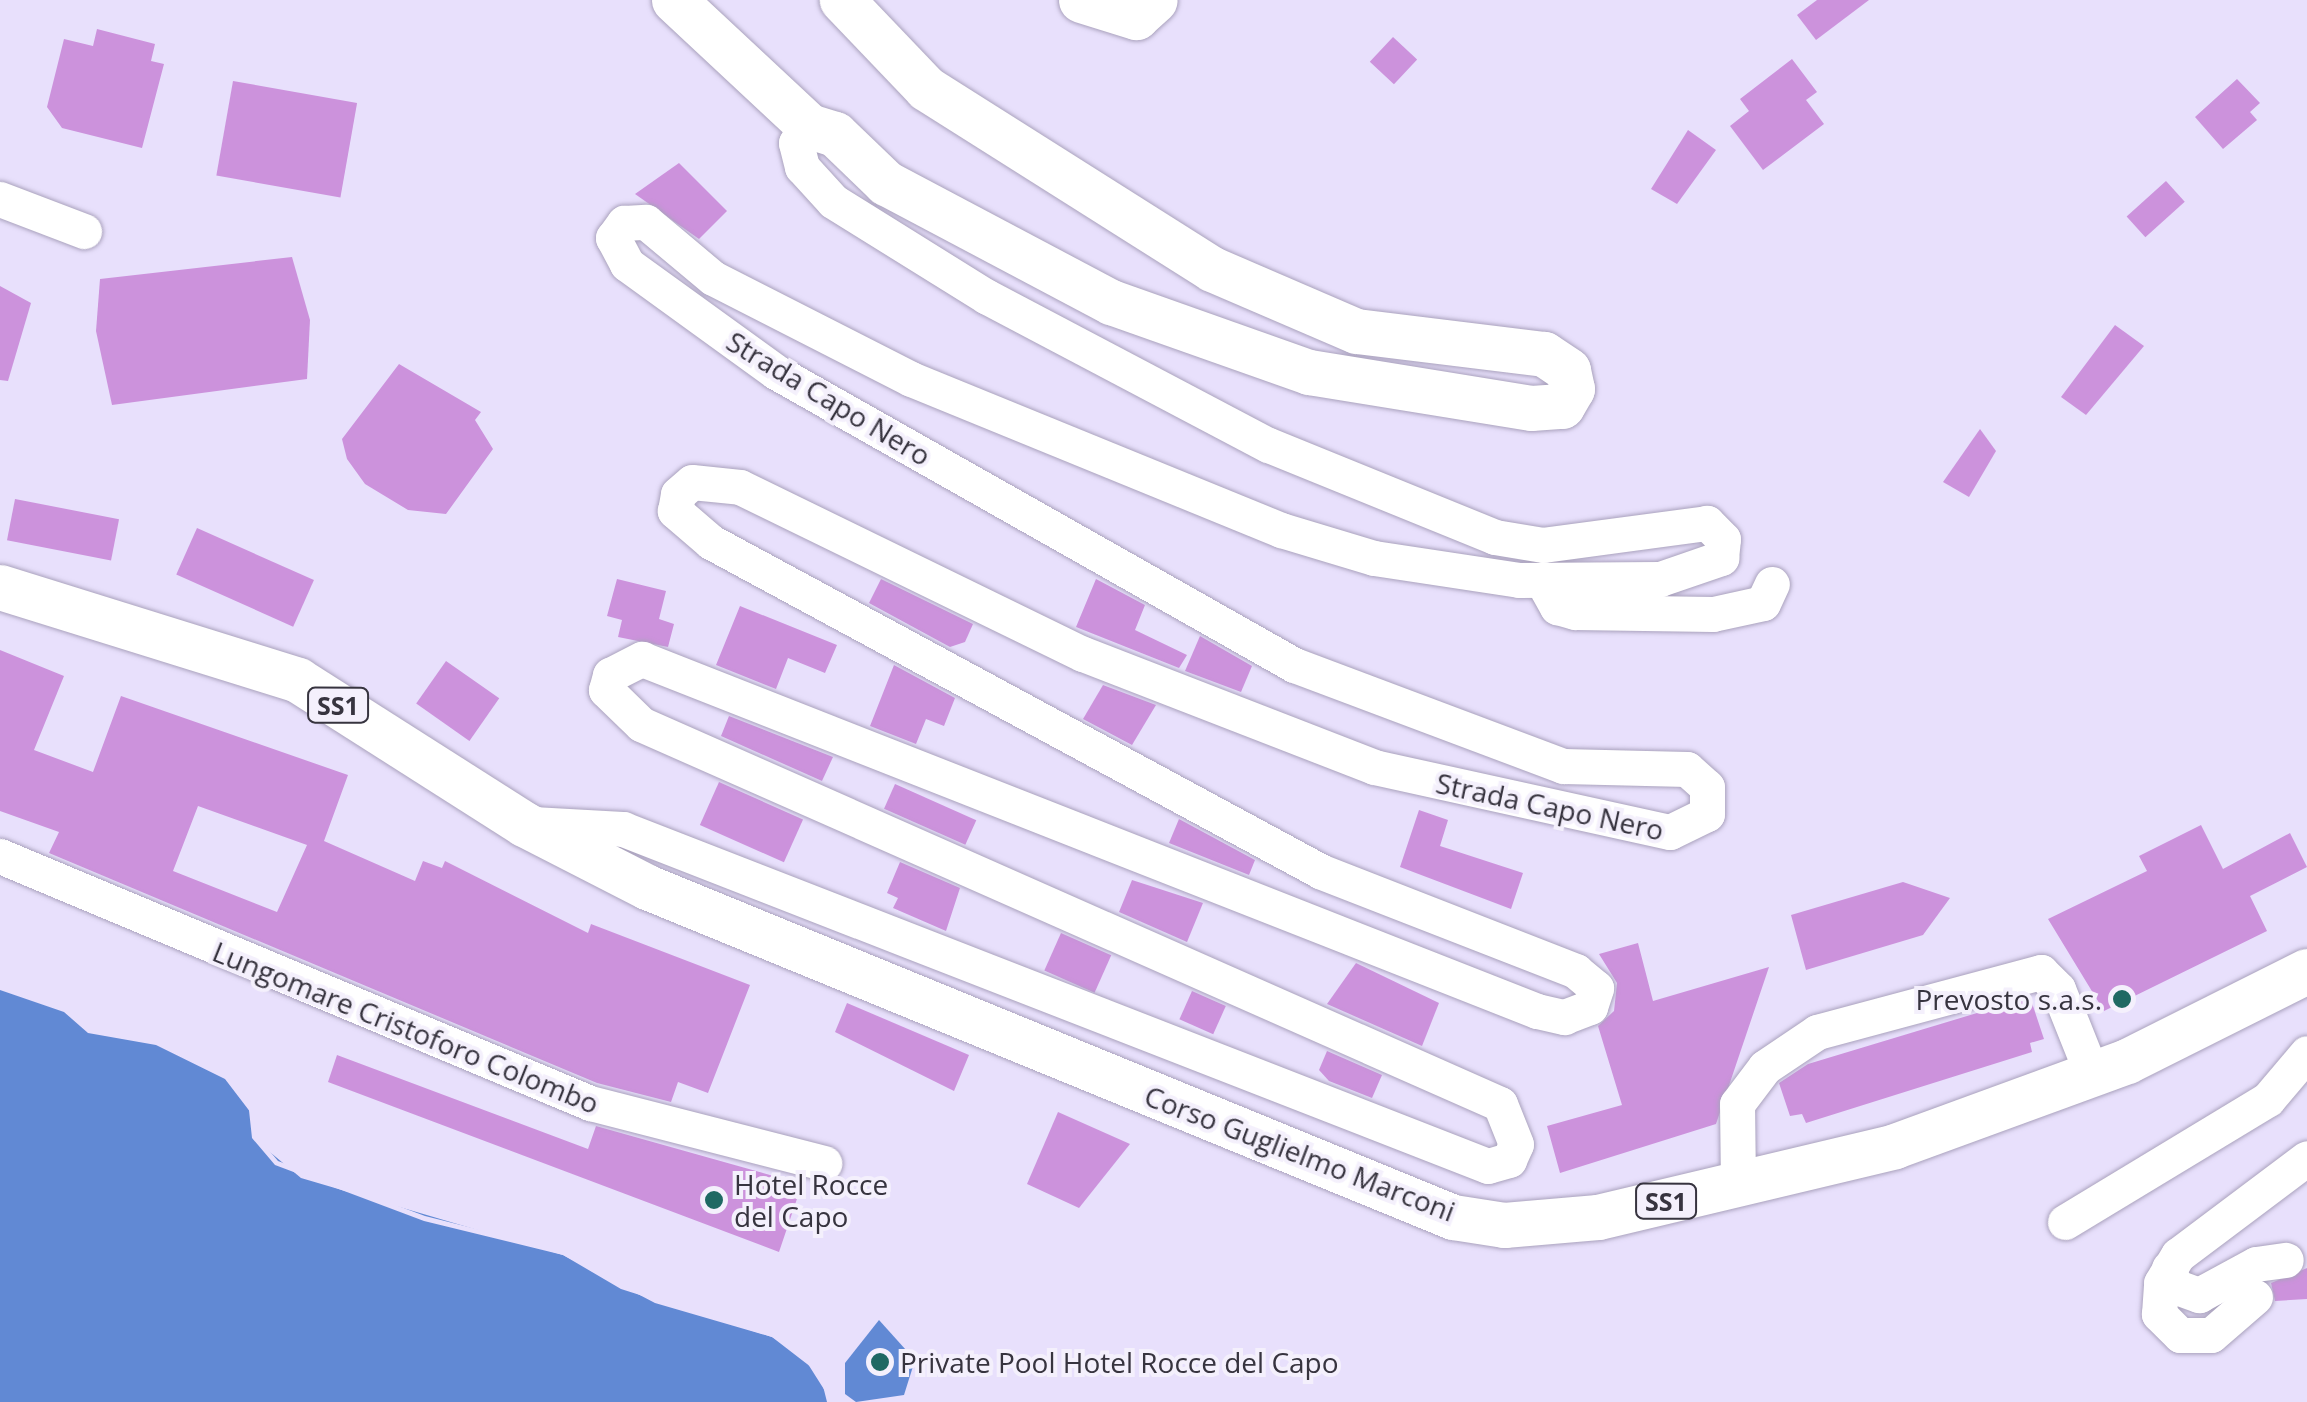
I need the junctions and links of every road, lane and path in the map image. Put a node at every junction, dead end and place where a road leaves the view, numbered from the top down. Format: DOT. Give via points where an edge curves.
graph roads {
  1 [pos="674,0"];
  2 [pos="842,0"];
  3 [pos="1081,0"];
  4 [pos="1155,0"];
  5 [pos="808,126"];
  6 [pos="0,199"];
  7 [pos="84,232"];
  8 [pos="1543,582"];
  9 [pos="1772,584"];
  10 [pos="0,587"];
  11 [pos="524,824"];
  12 [pos="0,856"];
  13 [pos="2307,972"];
  14 [pos="2307,1053"];
  15 [pos="2092,1074"];
  16 [pos="824,1163"];
  17 [pos="2298,1174"];
  18 [pos="1738,1184"];
  19 [pos="2065,1222"];
  20 [pos="2286,1260"];
  21 [pos="2168,1268"];
  22 [pos="2255,1297"];
  1 -- 5 [label="main road"];
  2 -- 5 [label="main road" via="926,88 1212,269 1356,331 1544,354 1568,370 1572,389 1562,406 1531,408 1309,372 1216,344 1111,302 941,215 886,182 835,134"];
  3 -- 4 [label="main road" via="1136,17"];
  5 -- 8 [label="street, Strada Capo Nero" via="796,143 802,167 833,201 988,297 1268,444 1495,536 1544,545 1681,521 1707,523 1723,540 1721,558 1698,572"];
  6 -- 7 [label="street"];
  8 -- 9 [label="street" via="1557,607 1575,612 1713,614 1763,604"];
  8 -- 11 [label="street, Strada Capo Nero" via="1454,575 1282,530 911,379 713,278 646,222 624,223 612,238 660,290 776,372 1089,557 1294,665 1504,747 1563,766 1687,769 1702,778 1709,805 1697,825 1670,832 1374,768 1084,654 740,486 692,482 678,494 675,511 711,542 1320,872 1576,971 1596,988 1590,1006 1564,1017 1536,1011 642,659 610,675 606,690 641,724 1500,1104 1516,1144 1509,1160 1488,1166 623,828"];
  10 -- 11 [label="main road, SS1" via="298,680"];
  11 -- 18 [label="main road, Corso Guglielmo Marconi / SS1" via="647,887 1453,1216 1562,1222"];
  12 -- 16 [label="street, Lungomare Cristoforo Colombo" via="590,1102"];
  13 -- 15 [label="main road, Corso Guglielmo Marconi / SS1"];
  14 -- 19 [label="street" via="2268,1099"];
  15 -- 18 [label="main road, Corso Guglielmo Marconi / SS1" via="1895,1146"];
  15 -- 18 [label="street" via="2058,989 2041,972 1817,1032 1765,1067 1737,1104"];
  17 -- 21 [label="street"];
  20 -- 21 [label="street" via="2256,1264 2199,1295 2174,1286"];
  21 -- 22 [label="street" via="2160,1314 2180,1336 2210,1335"];
}
